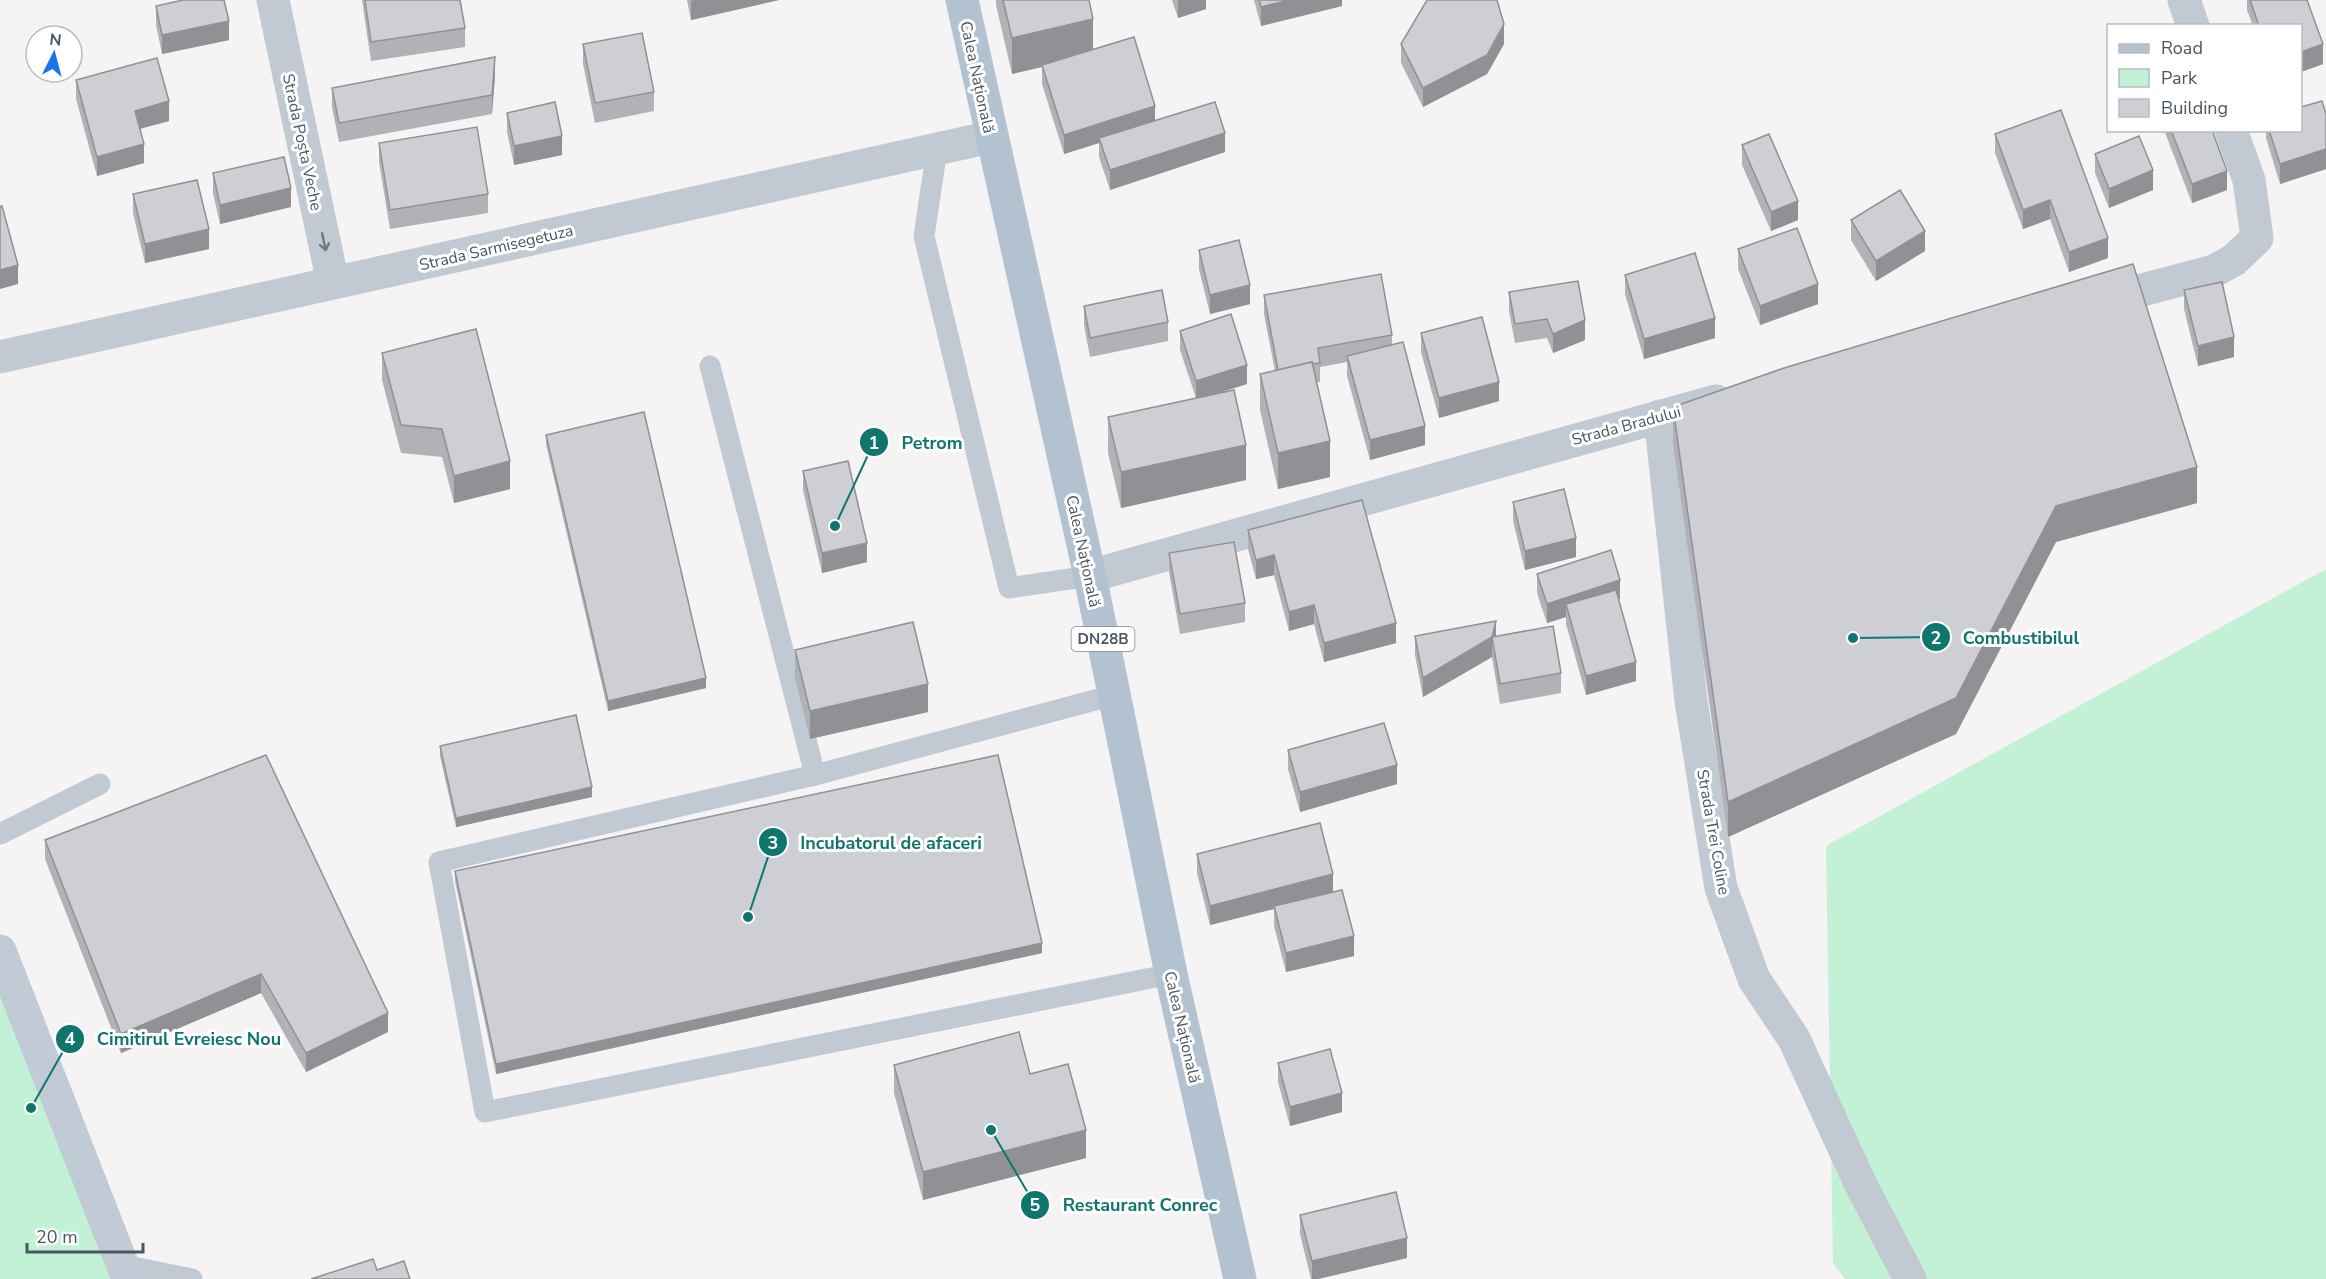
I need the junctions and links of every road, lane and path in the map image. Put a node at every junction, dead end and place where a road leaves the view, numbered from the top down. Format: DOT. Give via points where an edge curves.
graph roads {
  1 [pos="273,0"];
  2 [pos="962,0"];
  3 [pos="2184,0"];
  4 [pos="2192,24"];
  5 [pos="2233,132"];
  6 [pos="991,137"];
  7 [pos="937,149"];
  8 [pos="333,283"];
  9 [pos="2064,310"];
  10 [pos="0,357"];
  11 [pos="710,366"];
  12 [pos="1741,394"];
  13 [pos="1660,416"];
  14 [pos="1090,576"];
  15 [pos="1114,695"];
  16 [pos="815,775"];
  17 [pos="100,784"];
  18 [pos="0,834"];
  19 [pos="0,951"];
  20 [pos="1171,974"];
  21 [pos="126,1272"];
  22 [pos="192,1279"];
  23 [pos="1240,1279"];
  24 [pos="1910,1279"];
  1 -- 8 [label="street, Strada Poșta Veche, one-way"];
  2 -- 6 [label="main road, Calea Națională / DN28B"];
  3 -- 4 [label="street"];
  5 -- 9 [label="street" via="2249,180 2257,238 2234,260 2214,271"];
  6 -- 7 [label="street, Strada Sarmisegetuza"];
  6 -- 14 [label="main road, Calea Națională / DN28B"];
  7 -- 8 [label="street, Strada Sarmisegetuza"];
  7 -- 14 [label="lane" via="924,236 1009,588"];
  8 -- 10 [label="street, Strada Sarmisegetuza"];
  11 -- 16 [label="lane"];
  12 -- 13 [label="street, Strada Bradului"];
  13 -- 14 [label="street, Strada Bradului"];
  13 -- 24 [label="street, Strada Trei Coline" via="1691,701 1721,888 1754,979 1794,1040 1860,1183"];
  14 -- 15 [label="main road, Calea Națională / DN28B"];
  15 -- 16 [label="lane"];
  15 -- 20 [label="main road, Calea Națională / DN28B"];
  16 -- 20 [label="lane" via="440,862 484,1112"];
  17 -- 18 [label="lane"];
  19 -- 21 [label="main road"];
  20 -- 23 [label="main road, Calea Națională / DN28B"];
  21 -- 22 [label="lane"];
}
